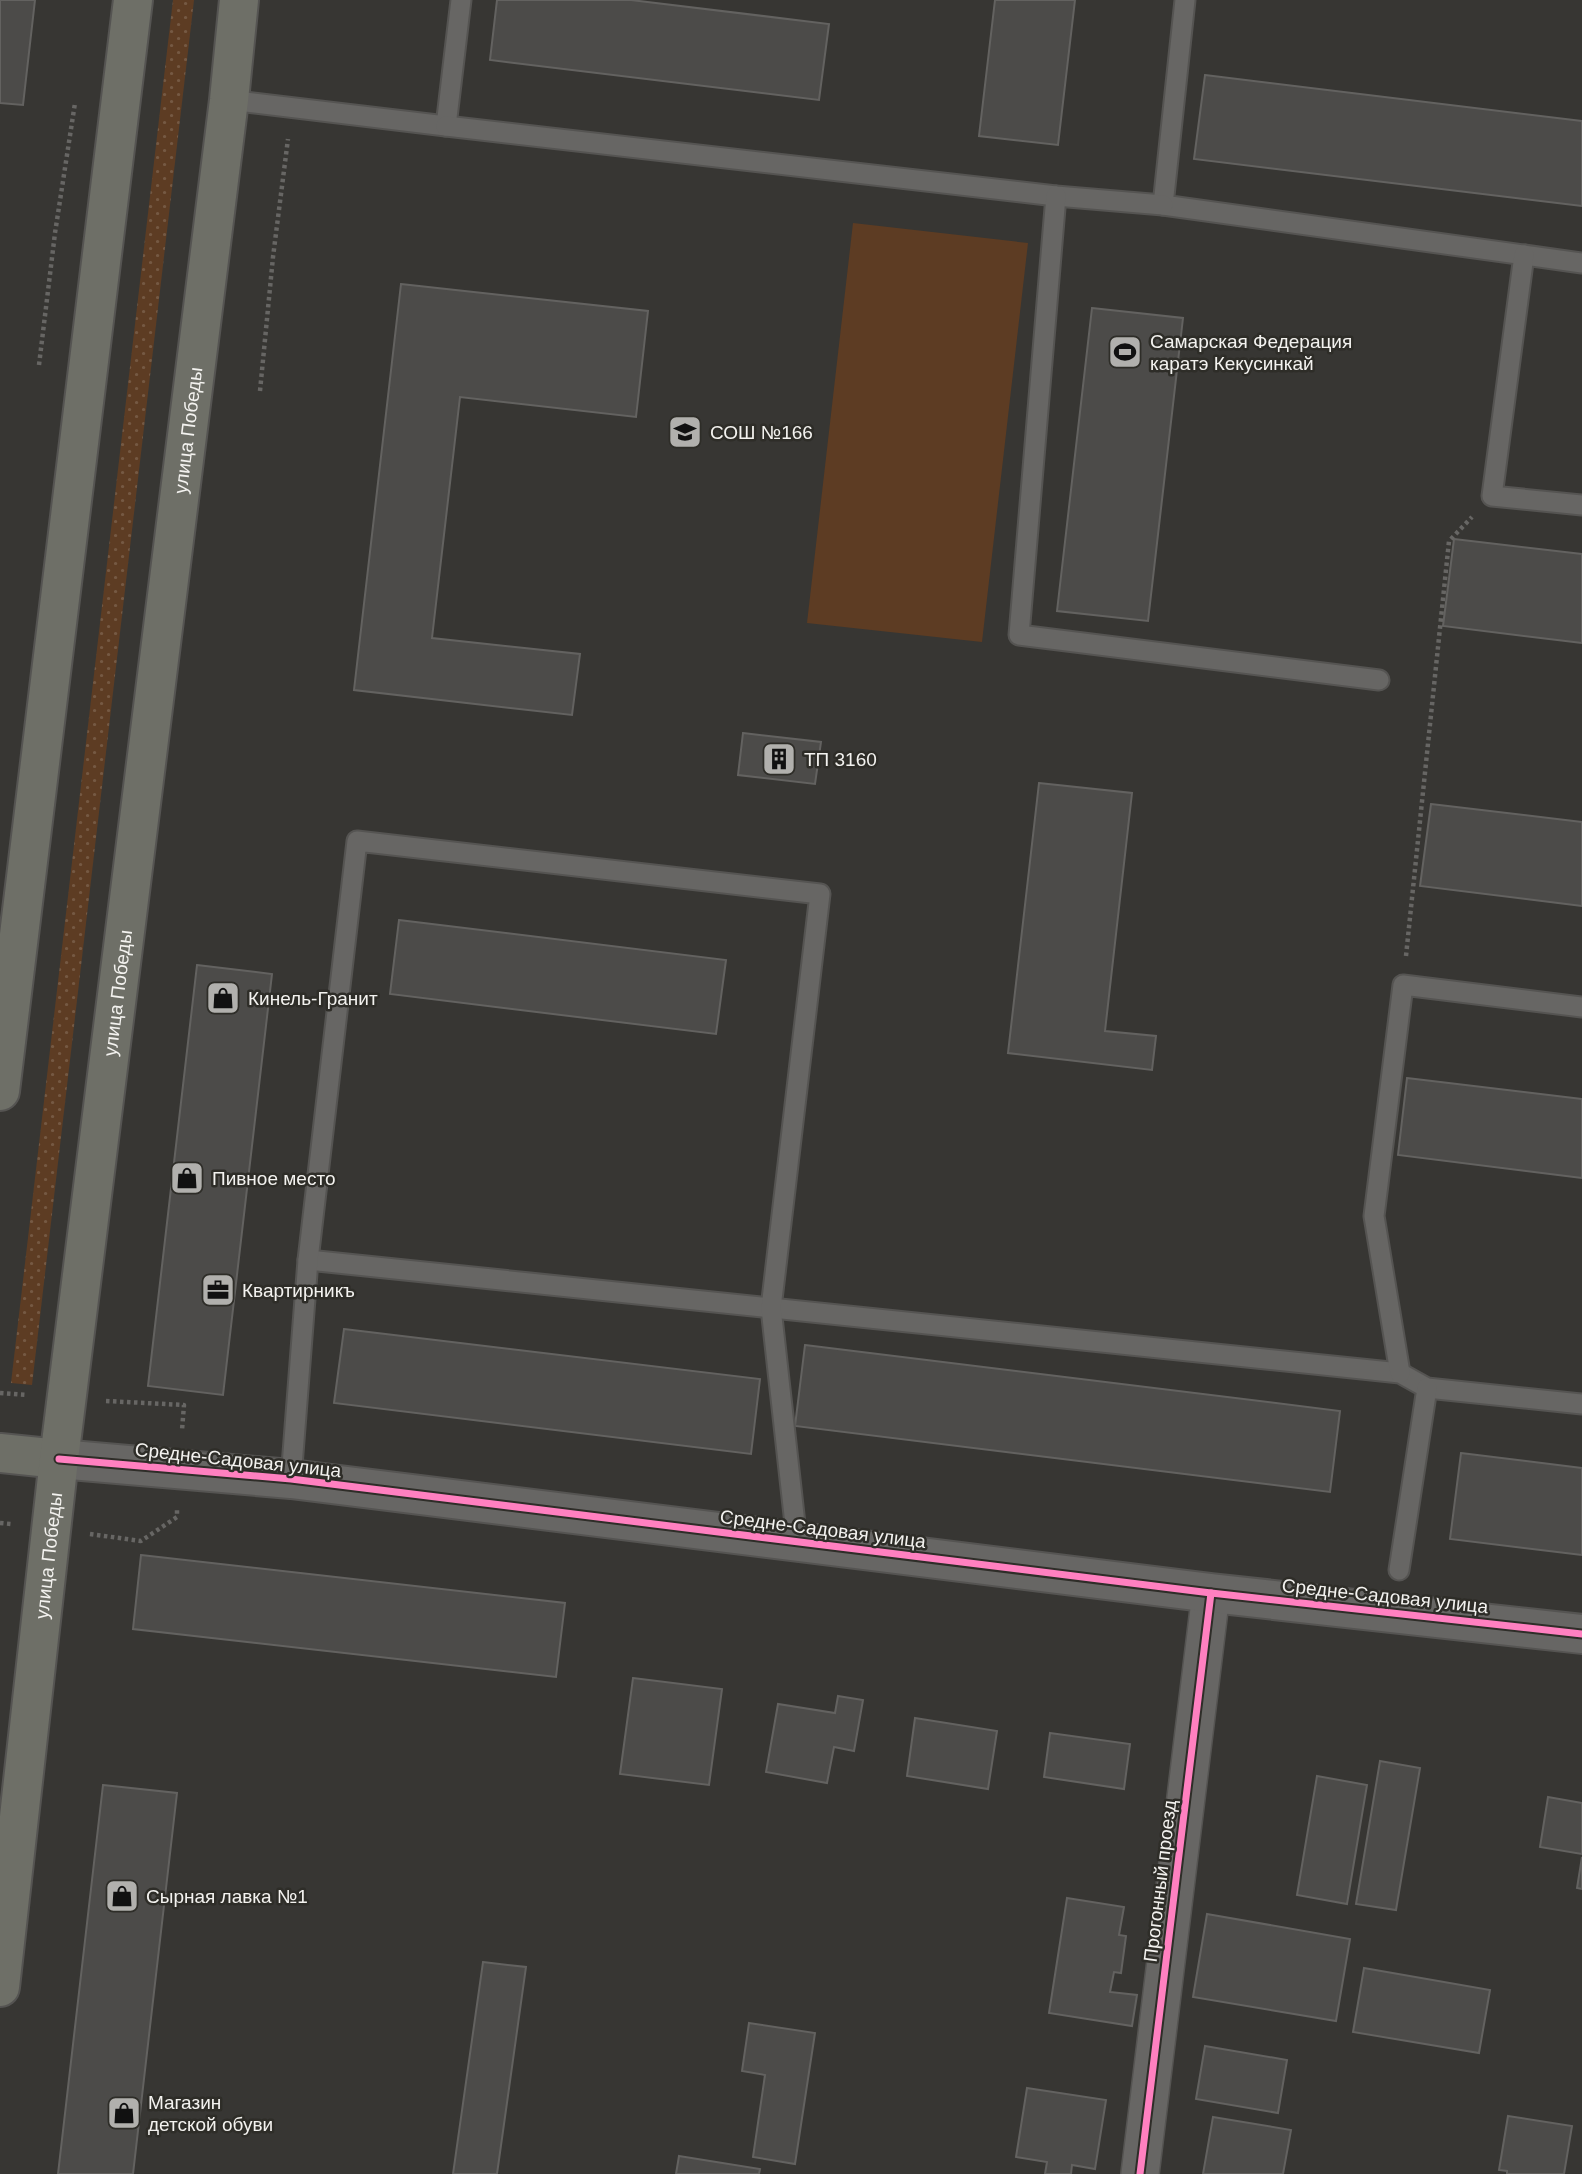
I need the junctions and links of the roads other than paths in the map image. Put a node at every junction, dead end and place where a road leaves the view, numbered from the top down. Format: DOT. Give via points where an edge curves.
graph roads {
  1 [pos="133,0"];
  2 [pos="239,0"];
  3 [pos="461,0"];
  4 [pos="1185,0"];
  5 [pos="229,100"];
  6 [pos="446,126"];
  7 [pos="1056,197"];
  8 [pos="1163,205"];
  9 [pos="1524,255"];
  10 [pos="1582,262"];
  11 [pos="1582,505"];
  12 [pos="1379,680"];
  13 [pos="1582,1007"];
  14 [pos="0,1091"];
  15 [pos="308,1260"];
  16 [pos="771,1308"];
  17 [pos="1400,1373"];
  18 [pos="1427,1388"];
  19 [pos="1582,1404"];
  20 [pos="0,1453"];
  21 [pos="59,1459"];
  22 [pos="291,1479"];
  23 [pos="797,1542"];
  24 [pos="1399,1570"];
  25 [pos="1211,1593"];
  26 [pos="1582,1634"];
  27 [pos="0,1987"];
  28 [pos="1140,2174"];
  1 -- 14 [label="main road"];
  2 -- 5 [label="main road, улица Победы"];
  3 -- 6 [label="lane"];
  4 -- 8 [label="lane"];
  5 -- 6 [label="lane"];
  5 -- 21 [label="main road, улица Победы"];
  6 -- 7 [label="lane"];
  7 -- 8 [label="lane"];
  7 -- 12 [label="lane" via="1019,635"];
  8 -- 9 [label="lane"];
  9 -- 10 [label="lane"];
  9 -- 11 [label="lane" via="1492,496"];
  13 -- 17 [label="lane" via="1402,985 1374,1216"];
  15 -- 16 [label="lane"];
  15 -- 16 [label="lane" via="357,841 371,842 820,894"];
  15 -- 22 [label="lane"];
  16 -- 17 [label="lane"];
  16 -- 23 [label="lane"];
  17 -- 18 [label="lane"];
  18 -- 19 [label="lane"];
  18 -- 24 [label="lane"];
  20 -- 21 [label="main road, Средне-Садовая улица"];
  21 -- 22 [label="street, Средне-Садовая улица"];
  21 -- 27 [label="main road, улица Победы"];
  22 -- 23 [label="street, Средне-Садовая улица"];
  23 -- 25 [label="street, Средне-Садовая улица"];
  25 -- 26 [label="street, Средне-Садовая улица"];
  25 -- 28 [label="street, Прогонный проезд"];
}
